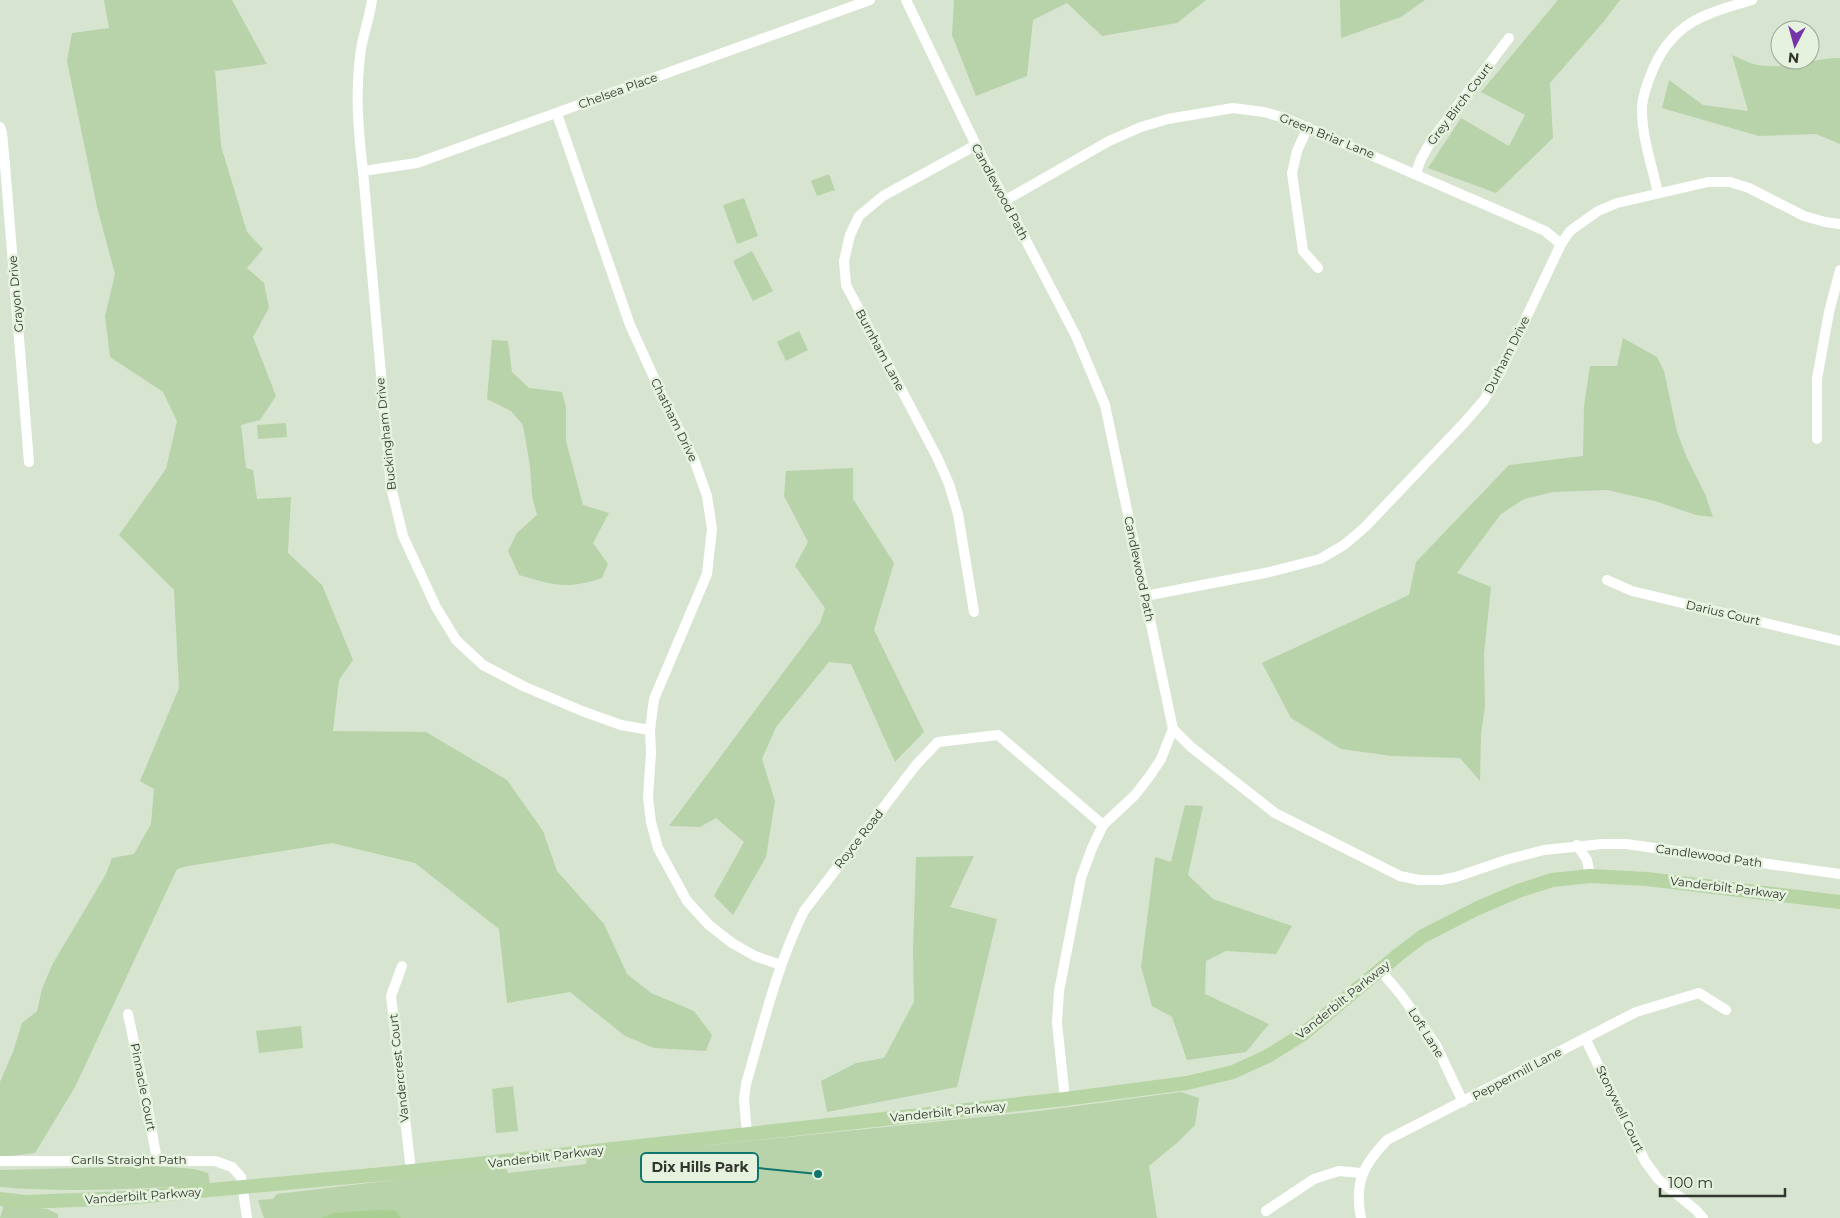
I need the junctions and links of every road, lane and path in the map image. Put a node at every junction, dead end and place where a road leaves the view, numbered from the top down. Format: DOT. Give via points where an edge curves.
graph roads {
  1 [pos="372,0"];
  2 [pos="870,0"];
  3 [pos="906,0"];
  4 [pos="1752,0"];
  5 [pos="1509,38"];
  6 [pos="557,114"];
  7 [pos="1308,127"];
  8 [pos="0,128"];
  9 [pos="976,145"];
  10 [pos="363,171"];
  11 [pos="1416,173"];
  12 [pos="1658,193"];
  13 [pos="1004,201"];
  14 [pos="1840,224"];
  15 [pos="1561,244"];
  16 [pos="1318,268"];
  17 [pos="1840,270"];
  18 [pos="1817,439"];
  19 [pos="29,462"];
  20 [pos="1607,580"];
  21 [pos="1145,596"];
  22 [pos="974,612"];
  23 [pos="1840,641"];
  24 [pos="1173,729"];
  25 [pos="650,730"];
  26 [pos="1104,825"];
  27 [pos="1577,845"];
  28 [pos="1840,874"];
  29 [pos="1590,876"];
  30 [pos="1840,902"];
  31 [pos="781,965"];
  32 [pos="402,966"];
  33 [pos="1380,970"];
  34 [pos="1726,1010"];
  35 [pos="128,1014"];
  36 [pos="1585,1038"];
  37 [pos="1065,1099"];
  38 [pos="1464,1102"];
  39 [pos="747,1134"];
  40 [pos="157,1160"];
  41 [pos="0,1161"];
  42 [pos="411,1172"];
  43 [pos="1361,1173"];
  44 [pos="242,1188"];
  45 [pos="0,1199"];
  46 [pos="1266,1211"];
  47 [pos="247,1218"];
  48 [pos="1361,1218"];
  49 [pos="1703,1218"];
  1 -- 10 [label="street, Buckingham Drive" via="361,48 357,98"];
  2 -- 6 [label="street, Chelsea Place"];
  3 -- 9 [label="street, Candlewood Path"];
  4 -- 12 [label="street" via="1711,12 1686,25 1657,60 1642,105"];
  5 -- 11 [label="street, Grey Birch Court" via="1431,141"];
  6 -- 10 [label="street, Chelsea Place" via="417,163"];
  6 -- 25 [label="street, Chatham Drive" via="630,325 695,462 712,529 707,574 654,699"];
  7 -- 11 [label="street, Green Briar Lane"];
  7 -- 13 [label="street, Green Briar Lane" via="1264,112 1233,108 1168,118 1109,141"];
  7 -- 16 [label="street" via="1297,151 1292,173 1303,251"];
  8 -- 19 [label="street, Grayon Drive" via="6,165"];
  9 -- 13 [label="street, Candlewood Path"];
  9 -- 22 [label="street, Burnham Lane" via="883,196 859,216 850,235 844,261 846,284 949,484 958,514"];
  10 -- 25 [label="street, Buckingham Drive" via="390,487 403,536 436,607 456,640 483,665 582,711 622,726"];
  11 -- 15 [label="street, Green Briar Lane" via="1527,222"];
  12 -- 14 [label="street, Durham Drive" via="1708,182 1730,182 1756,191 1804,216"];
  12 -- 15 [label="street, Durham Drive" via="1598,211 1570,231"];
  13 -- 21 [label="street, Candlewood Path" via="1076,336 1105,405"];
  15 -- 21 [label="street, Durham Drive" via="1484,400 1344,545 1320,559 1270,572"];
  17 -- 18 [label="street" via="1818,379"];
  20 -- 23 [label="street, Darius Court" via="1632,591"];
  21 -- 24 [label="street, Candlewood Path"];
  24 -- 26 [label="street" via="1161,759 1149,777"];
  24 -- 27 [label="street, Candlewood Path" via="1191,748 1275,813 1400,876 1419,880 1456,877 1508,859"];
  25 -- 31 [label="street, Chatham Drive" via="648,798 651,822 658,848 686,901 732,943"];
  26 -- 31 [label="street, Royce Road" via="998,735 938,742 916,765 804,910"];
  26 -- 37 [label="street" via="1081,878 1060,991 1057,1023"];
  27 -- 28 [label="street, Candlewood Path" via="1626,844"];
  27 -- 29 [label="street" via="1587,860"];
  29 -- 30 [label="main road, Vanderbilt Parkway" via="1648,879"];
  29 -- 33 [label="main road, Vanderbilt Parkway" via="1552,880 1478,908 1423,936"];
  31 -- 39 [label="street, Royce Road" via="746,1084"];
  32 -- 42 [label="street, Vandercrest Court" via="391,996"];
  33 -- 37 [label="main road, Vanderbilt Parkway" via="1303,1034 1268,1056 1233,1072 1187,1084"];
  33 -- 38 [label="street, Loft Lane" via="1436,1045"];
  34 -- 36 [label="street, Peppermill Lane" via="1699,994 1636,1012"];
  35 -- 40 [label="street, Pinnacle Court"];
  36 -- 38 [label="street, Peppermill Lane"];
  36 -- 49 [label="street, Stonywell Court" via="1645,1161 1658,1179"];
  37 -- 39 [label="main road, Vanderbilt Parkway"];
  38 -- 43 [label="street, Peppermill Lane" via="1387,1140"];
  39 -- 42 [label="main road, Vanderbilt Parkway"];
  40 -- 41 [label="street, Carlls Straight Path"];
  40 -- 44 [label="street, Carlls Straight Path" via="214,1161 232,1167 241,1177"];
  42 -- 44 [label="main road, Vanderbilt Parkway"];
  43 -- 46 [label="street" via="1339,1171 1314,1179"];
  43 -- 48 [label="street, Peppermill Lane" via="1358,1204"];
  44 -- 45 [label="main road, Vanderbilt Parkway" via="125,1198 25,1202"];
  44 -- 47 [label="street, Carlls Straight Path"];
}
